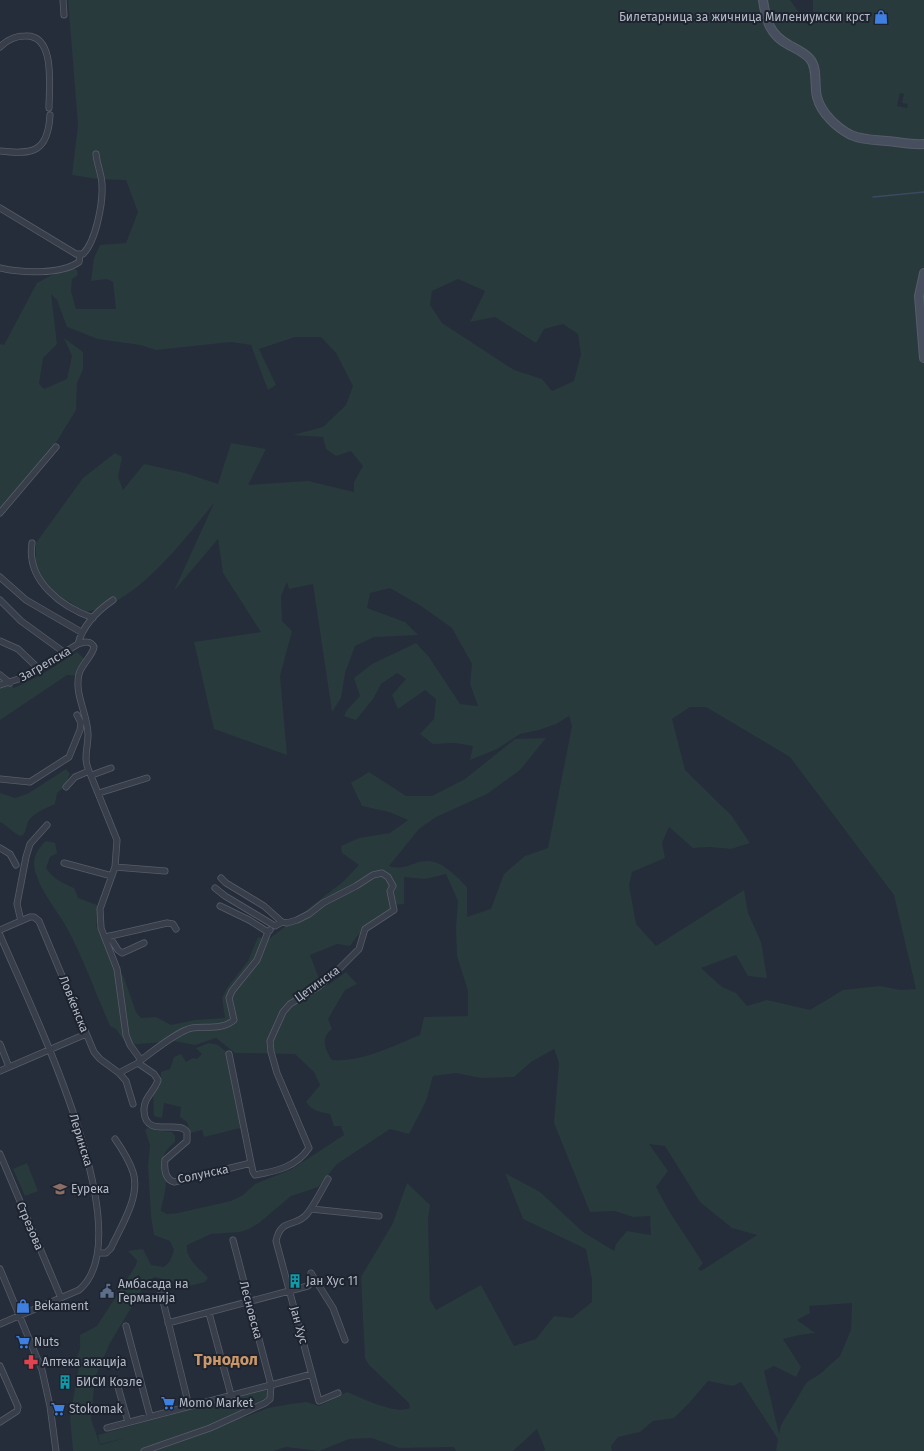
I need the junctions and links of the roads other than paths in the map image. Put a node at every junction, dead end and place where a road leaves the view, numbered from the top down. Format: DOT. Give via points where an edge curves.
graph roads {
  1 [pos="63,0"];
  2 [pos="763,0"];
  3 [pos="64,15"];
  4 [pos="0,47"];
  5 [pos="924,144"];
  6 [pos="0,151"];
  7 [pos="96,154"];
  8 [pos="0,208"];
  9 [pos="80,255"];
  10 [pos="0,268"];
  11 [pos="924,273"];
  12 [pos="924,358"];
  13 [pos="56,447"];
  14 [pos="0,512"];
  15 [pos="32,543"];
  16 [pos="0,577"];
  17 [pos="0,600"];
  18 [pos="113,600"];
  19 [pos="93,618"];
  20 [pos="81,632"];
  21 [pos="0,641"];
  22 [pos="78,644"];
  23 [pos="65,653"];
  24 [pos="39,669"];
  25 [pos="0,675"];
  26 [pos="10,683"];
  27 [pos="0,685"];
  28 [pos="77,715"];
  29 [pos="111,768"];
  30 [pos="90,773"];
  31 [pos="147,778"];
  32 [pos="0,779"];
  33 [pos="66,787"];
  34 [pos="99,793"];
  35 [pos="47,825"];
  36 [pos="0,848"];
  37 [pos="64,863"];
  38 [pos="16,865"];
  39 [pos="115,867"];
  40 [pos="165,871"];
  41 [pos="112,876"];
  42 [pos="221,878"];
  43 [pos="215,888"];
  44 [pos="220,906"];
  45 [pos="21,921"];
  46 [pos="282,922"];
  47 [pos="275,926"];
  48 [pos="176,929"];
  49 [pos="0,930"];
  50 [pos="268,932"];
  51 [pos="0,935"];
  52 [pos="107,936"];
  53 [pos="144,943"];
  54 [pos="86,1034"];
  55 [pos="0,1044"];
  56 [pos="48,1050"];
  57 [pos="228,1054"];
  58 [pos="139,1061"];
  59 [pos="10,1066"];
  60 [pos="0,1070"];
  61 [pos="122,1076"];
  62 [pos="133,1104"];
  63 [pos="115,1139"];
  64 [pos="0,1154"];
  65 [pos="251,1163"];
  66 [pos="2,1164"];
  67 [pos="328,1179"];
  68 [pos="310,1208"];
  69 [pos="379,1216"];
  70 [pos="233,1240"];
  71 [pos="98,1253"];
  72 [pos="0,1269"];
  73 [pos="290,1291"];
  74 [pos="161,1293"];
  75 [pos="61,1298"];
  76 [pos="248,1302"];
  77 [pos="209,1313"];
  78 [pos="19,1315"];
  79 [pos="168,1323"];
  80 [pos="0,1324"];
  81 [pos="126,1326"];
  82 [pos="345,1340"];
  83 [pos="0,1366"];
  84 [pos="312,1374"];
  85 [pos="116,1380"];
  86 [pos="271,1384"];
  87 [pos="338,1393"];
  88 [pos="231,1395"];
  89 [pos="189,1406"];
  90 [pos="150,1416"];
  91 [pos="0,1422"];
  92 [pos="128,1422"];
  93 [pos="107,1428"];
  94 [pos="56,1451"];
  95 [pos="144,1451"];
  1 -- 3 [label="street"];
  2 -- 5 [label="main road" via="771,31 812,61 820,107 841,128 852,136 862,138"];
  4 -- 6 [label="street" via="9,39 19,36 30,36 41,41 46,48 49,112 47,135 38,148 24,154"];
  7 -- 9 [label="street" via="102,185 96,231 92,244"];
  8 -- 9 [label="street"];
  9 -- 10 [label="street" via="79,262 66,268 28,272"];
  11 -- 12 [label="main road" via="919,296"];
  13 -- 14 [label="street"];
  15 -- 19 [label="street" via="33,561 43,585 73,610"];
  16 -- 20 [label="street" via="26,600"];
  17 -- 23 [label="street" via="21,621"];
  18 -- 19 [label="street, Загрепска" via="99,609"];
  19 -- 20 [label="street, Загрепска"];
  20 -- 22 [label="street, Загрепска"];
  21 -- 24 [label="street" via="18,649"];
  22 -- 23 [label="street, Загрепска"];
  22 -- 30 [label="street" via="86,642 94,647 81,669 78,680 87,724 85,759"];
  23 -- 24 [label="street, Загрепска"];
  24 -- 26 [label="street, Загрепска"];
  25 -- 26 [label="street"];
  26 -- 27 [label="street, Загрепска"];
  28 -- 32 [label="street" via="81,723 80,730 68,758 30,782"];
  29 -- 30 [label="street"];
  30 -- 33 [label="street" via="75,778"];
  30 -- 34 [label="street"];
  31 -- 34 [label="street"];
  34 -- 39 [label="street" via="117,840"];
  35 -- 45 [label="street" via="30,844 26,857 17,904"];
  36 -- 38 [label="street" via="10,854"];
  37 -- 41 [label="street"];
  39 -- 40 [label="street"];
  39 -- 41 [label="street"];
  41 -- 52 [label="street" via="100,909 101,928"];
  42 -- 46 [label="street" via="264,906"];
  43 -- 47 [label="street"];
  44 -- 50 [label="street"];
  45 -- 49 [label="street, Ловќенска"];
  45 -- 54 [label="street, Ловќенска" via="34,917 40,921"];
  46 -- 47 [label="street, Цетинска"];
  46 -- 65 [label="street, Цетинска" via="297,920 373,875 382,873 391,883 394,910 365,929 358,949 337,971 318,987 290,1004 283,1012 270,1041 277,1073 309,1148 303,1157 282,1169 255,1175"];
  47 -- 50 [label="street, Цетинска"];
  48 -- 52 [label="street" via="173,924 167,923"];
  50 -- 58 [label="street, Цетинска" via="257,960 229,998 234,1020 222,1026 189,1028"];
  51 -- 56 [label="street, Леринска"];
  52 -- 53 [label="street" via="122,953"];
  52 -- 58 [label="street" via="117,969 126,1035"];
  54 -- 56 [label="street"];
  54 -- 61 [label="street, Ловќенска" via="97,1056"];
  55 -- 59 [label="street"];
  56 -- 59 [label="street"];
  56 -- 71 [label="street, Леринска" via="78,1124 89,1164 95,1198"];
  57 -- 65 [label="street"];
  58 -- 61 [label="street"];
  58 -- 65 [label="street, Солунска" via="158,1080 145,1105 144,1115 147,1121 155,1127 180,1128 187,1132 187,1141 165,1160 164,1170 169,1179 174,1182 181,1181"];
  59 -- 60 [label="street"];
  61 -- 62 [label="street"];
  63 -- 71 [label="street" via="133,1172 135,1185 111,1248"];
  64 -- 66 [label="street, Стрезова"];
  66 -- 75 [label="street, Стрезова"];
  67 -- 68 [label="street, Јан Хус"];
  68 -- 69 [label="street"];
  68 -- 73 [label="street, Јан Хус" via="304,1217 284,1225 276,1241"];
  70 -- 76 [label="street, Лесновска"];
  71 -- 75 [label="street, Леринска" via="93,1272 84,1286"];
  72 -- 78 [label="street"];
  73 -- 76 [label="street"];
  73 -- 82 [label="street" via="310,1284 310,1274 313,1274 333,1308"];
  73 -- 84 [label="street, Јан Хус"];
  74 -- 79 [label="street"];
  75 -- 78 [label="street, Леринска"];
  76 -- 77 [label="street"];
  76 -- 86 [label="street, Лесновска"];
  77 -- 79 [label="street"];
  77 -- 88 [label="street"];
  78 -- 80 [label="street, Леринска"];
  78 -- 94 [label="street" via="44,1377"];
  79 -- 89 [label="street"];
  81 -- 90 [label="street"];
  83 -- 91 [label="street" via="18,1407 17,1411"];
  84 -- 86 [label="street"];
  84 -- 87 [label="street, Јан Хус" via="319,1402"];
  85 -- 92 [label="street"];
  86 -- 88 [label="street"];
  86 -- 95 [label="street" via="270,1399 265,1403 210,1428"];
  88 -- 89 [label="street"];
  89 -- 90 [label="street"];
  90 -- 92 [label="street"];
  92 -- 93 [label="street"];
}
